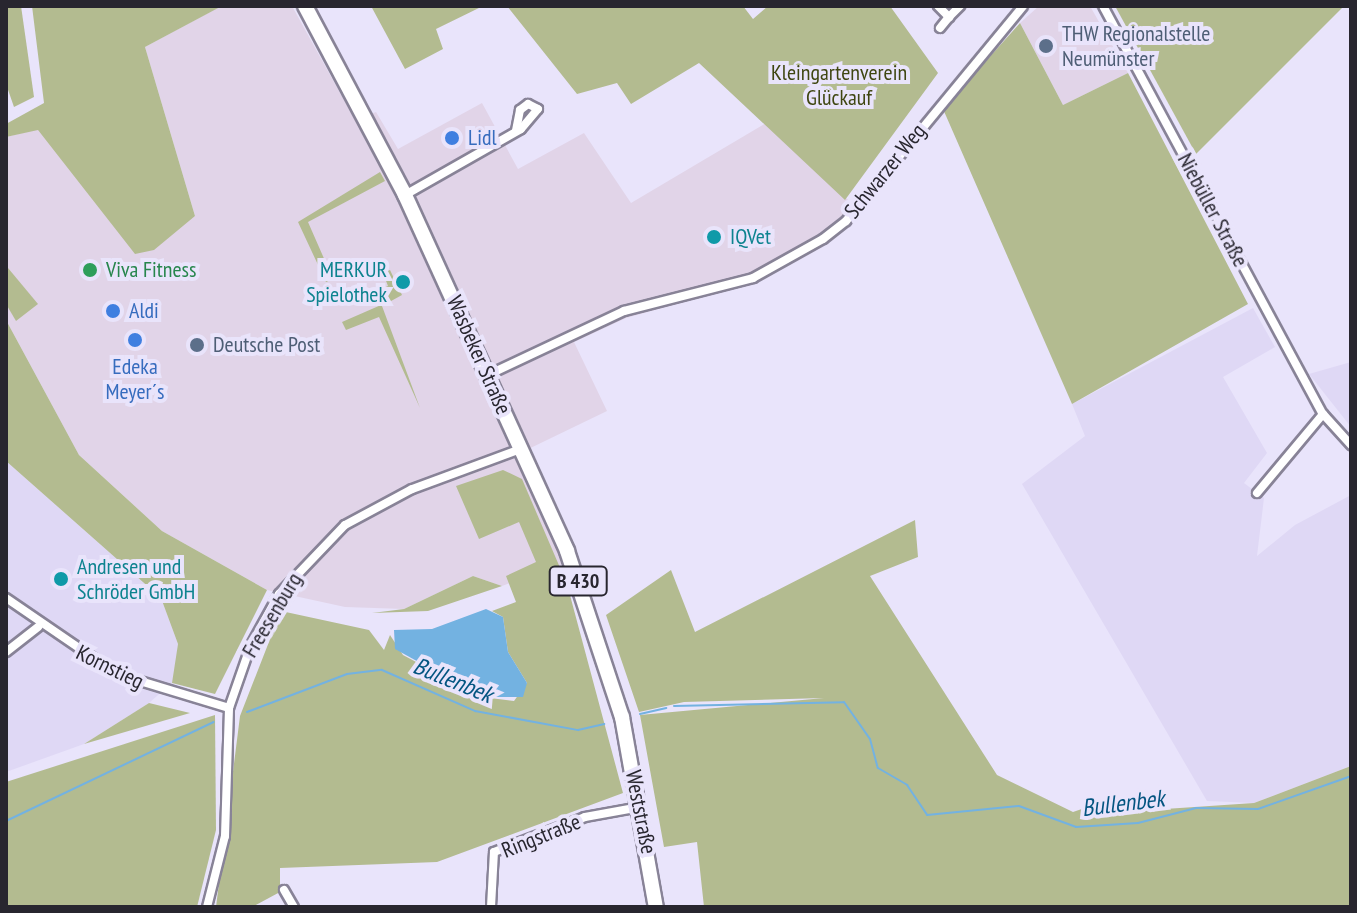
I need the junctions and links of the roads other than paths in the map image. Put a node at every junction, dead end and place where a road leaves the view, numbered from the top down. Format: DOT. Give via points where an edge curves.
graph roads {
  1 [pos="305,6"];
  2 [pos="938,6"];
  3 [pos="960,6"];
  4 [pos="1023,6"];
  5 [pos="1103,6"];
  6 [pos="949,17"];
  7 [pos="940,28"];
  8 [pos="516,131"];
  9 [pos="405,195"];
  10 [pos="488,375"];
  11 [pos="1323,414"];
  12 [pos="1351,445"];
  13 [pos="521,449"];
  14 [pos="1257,493"];
  15 [pos="6,598"];
  16 [pos="38,627"];
  17 [pos="6,652"];
  18 [pos="229,708"];
  19 [pos="622,717"];
  20 [pos="641,806"];
  21 [pos="284,890"];
  22 [pos="207,907"];
  23 [pos="294,907"];
  24 [pos="491,907"];
  25 [pos="656,907"];
  1 -- 9 [label="main road, Wasbeker Straße / B 430"];
  2 -- 6 [label="street"];
  3 -- 6 [label="street"];
  4 -- 10 [label="street, Schwarzer Weg" via="846,221 823,239 753,278 624,311"];
  5 -- 11 [label="street, Niebüller Straße"];
  6 -- 7 [label="street"];
  8 -- 9 [label="street"];
  9 -- 10 [label="main road, Wasbeker Straße / B 430"];
  10 -- 13 [label="main road, Wasbeker Straße / B 430"];
  11 -- 12 [label="street, Niebüller Straße"];
  11 -- 14 [label="street"];
  13 -- 18 [label="street, Freesenburg" via="401,494 321,545 279,594"];
  13 -- 19 [label="main road, Wasbeker Straße / B 430" via="597,632"];
  15 -- 16 [label="street, Kornstieg"];
  16 -- 17 [label="street"];
  16 -- 18 [label="street, Kornstieg" via="117,674"];
  18 -- 22 [label="street, Freesenburg" via="225,836"];
  19 -- 20 [label="main road, Weststraße / B 430"];
  20 -- 24 [label="street, Ringstraße" via="585,817 494,852"];
  20 -- 25 [label="main road, Weststraße / B 430"];
  21 -- 23 [label="street"];
}
